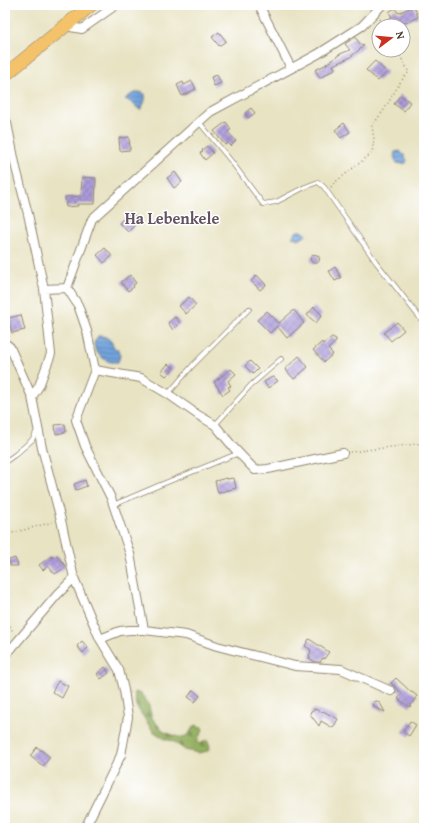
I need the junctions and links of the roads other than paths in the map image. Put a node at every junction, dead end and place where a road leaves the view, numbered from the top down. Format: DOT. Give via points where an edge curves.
graph roads {
  1 [pos="91,5"];
  2 [pos="116,5"];
  3 [pos="259,5"];
  4 [pos="382,5"];
  5 [pos="65,26"];
  6 [pos="291,68"];
  7 [pos="6,73"];
  8 [pos="5,119"];
  9 [pos="199,122"];
  10 [pos="67,288"];
  11 [pos="44,289"];
  12 [pos="249,309"];
  13 [pos="424,323"];
  14 [pos="5,343"];
  15 [pos="281,359"];
  16 [pos="95,370"];
  17 [pos="168,394"];
  18 [pos="32,397"];
  19 [pos="215,425"];
  20 [pos="38,429"];
  21 [pos="239,453"];
  22 [pos="344,453"];
  23 [pos="5,462"];
  24 [pos="113,505"];
  25 [pos="74,578"];
  26 [pos="144,630"];
  27 [pos="100,639"];
  28 [pos="5,656"];
  29 [pos="391,691"];
  30 [pos="85,828"];
  1 -- 5 [label="main road"];
  2 -- 5 [label="street" via="82,29"];
  3 -- 6 [label="street"];
  4 -- 6 [label="street" via="362,26"];
  5 -- 7 [label="main road"];
  6 -- 9 [label="street" via="210,112"];
  8 -- 11 [label="street"];
  9 -- 10 [label="street" via="92,219"];
  9 -- 13 [label="lane" via="264,204 276,202 318,182"];
  10 -- 11 [label="street"];
  10 -- 16 [label="street" via="78,305 87,330"];
  11 -- 18 [label="street" via="51,354"];
  12 -- 17 [label="lane" via="193,364"];
  14 -- 18 [label="street" via="10,347"];
  15 -- 19 [label="lane" via="251,385"];
  16 -- 17 [label="street" via="141,378"];
  16 -- 24 [label="street" via="76,420 85,446"];
  17 -- 19 [label="street"];
  18 -- 20 [label="street"];
  19 -- 21 [label="street"];
  20 -- 23 [label="lane" via="32,440"];
  20 -- 25 [label="street"];
  21 -- 22 [label="street" via="255,470"];
  21 -- 24 [label="lane"];
  24 -- 26 [label="street" via="130,554"];
  25 -- 27 [label="street"];
  25 -- 28 [label="street"];
  26 -- 27 [label="street" via="120,631"];
  26 -- 29 [label="street" via="186,635 217,646 295,666 341,669"];
  27 -- 30 [label="street" via="119,670 128,717 122,755"];
}
